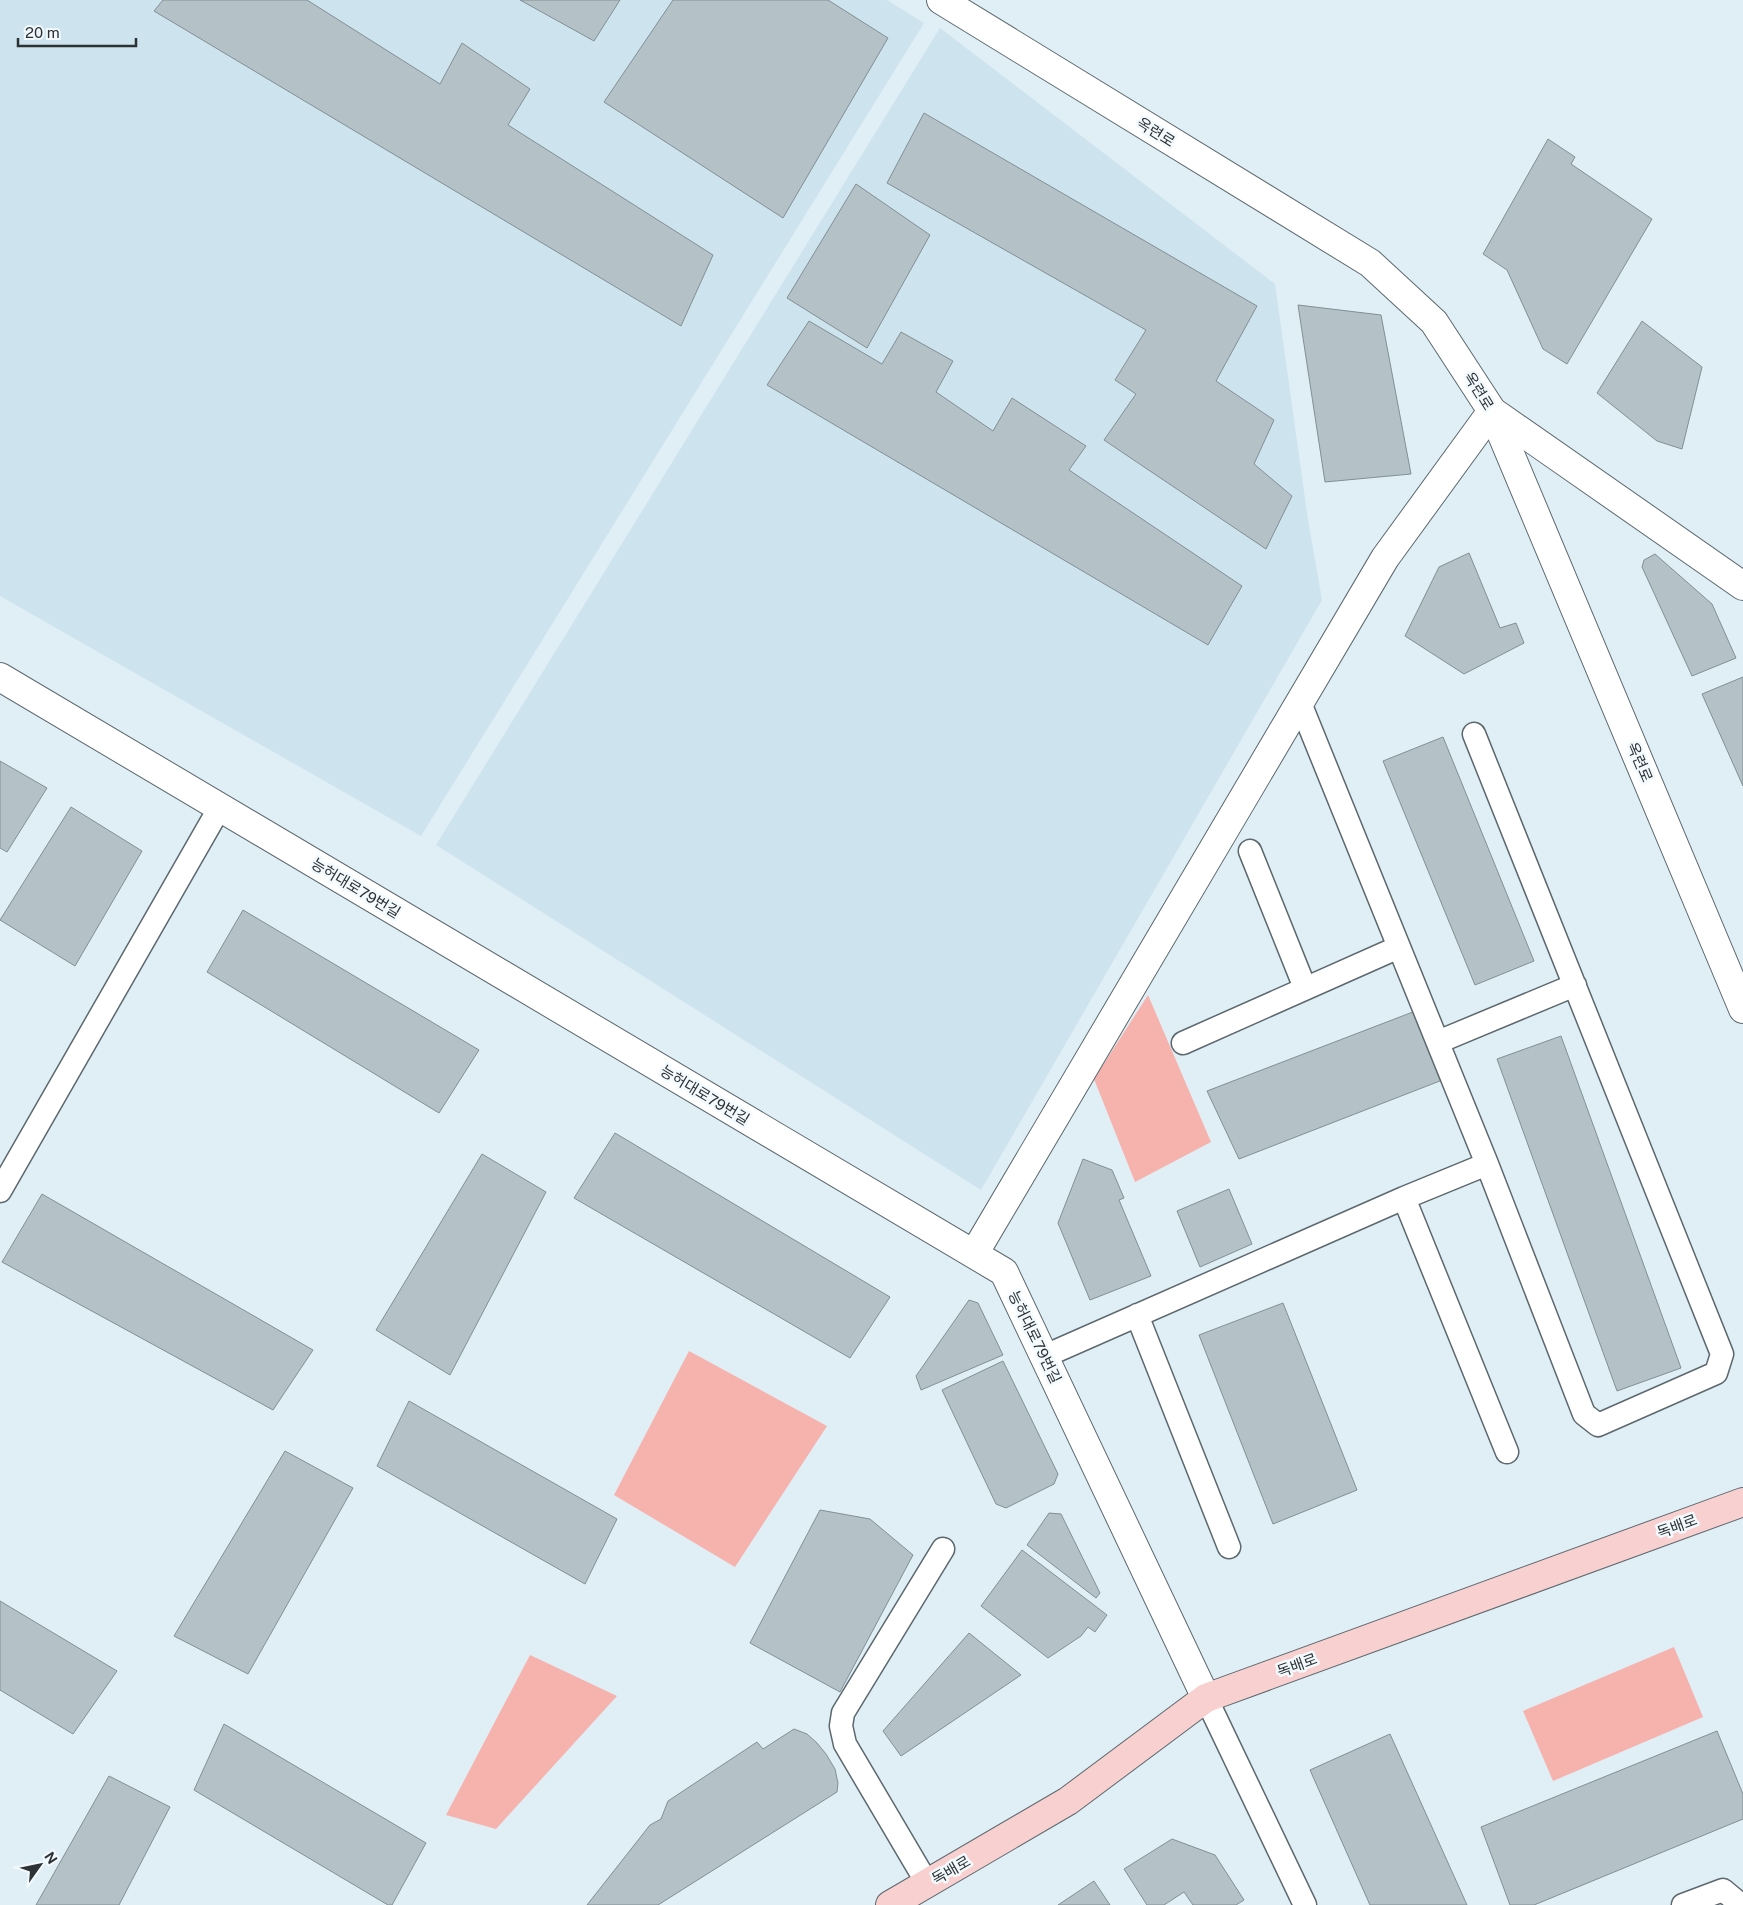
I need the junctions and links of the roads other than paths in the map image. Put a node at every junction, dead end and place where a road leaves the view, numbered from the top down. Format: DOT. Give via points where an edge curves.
graph roads {
  1 [pos="941,0"];
  2 [pos="1492,411"];
  3 [pos="1743,586"];
  4 [pos="0,677"];
  5 [pos="1300,703"];
  6 [pos="1474,734"];
  7 [pos="220,807"];
  8 [pos="1250,851"];
  9 [pos="1399,947"];
  10 [pos="1574,985"];
  11 [pos="1306,988"];
  12 [pos="1743,1009"];
  13 [pos="1438,1042"];
  14 [pos="1183,1043"];
  15 [pos="1487,1164"];
  16 [pos="0,1191"];
  17 [pos="1404,1198"];
  18 [pos="974,1254"];
  19 [pos="1137,1315"];
  20 [pos="1044,1356"];
  21 [pos="1507,1452"];
  22 [pos="1743,1502"];
  23 [pos="1229,1547"];
  24 [pos="943,1549"];
  25 [pos="1206,1698"];
  26 [pos="927,1883"];
  27 [pos="890,1905"];
  28 [pos="1305,1905"];
  29 [pos="1683,1905"];
  30 [pos="1741,1905"];
  1 -- 2 [label="street, 옥련로" via="1370,263 1434,322"];
  2 -- 3 [label="street"];
  2 -- 5 [label="street" via="1386,558"];
  2 -- 12 [label="street, 옥련로"];
  4 -- 7 [label="street, 능허대로79번길"];
  5 -- 9 [label="lane"];
  5 -- 18 [label="street"];
  6 -- 10 [label="lane"];
  7 -- 16 [label="lane"];
  7 -- 18 [label="street, 능허대로79번길"];
  8 -- 11 [label="lane"];
  9 -- 11 [label="lane"];
  9 -- 13 [label="lane"];
  10 -- 13 [label="lane"];
  10 -- 15 [label="lane" via="1722,1354 1716,1373 1598,1424 1584,1414"];
  11 -- 14 [label="lane"];
  13 -- 15 [label="lane"];
  15 -- 17 [label="lane"];
  17 -- 19 [label="lane"];
  17 -- 21 [label="lane"];
  18 -- 20 [label="street, 능허대로79번길" via="1004,1272"];
  19 -- 20 [label="lane"];
  19 -- 23 [label="lane"];
  20 -- 25 [label="street, 능허대로79번길"];
  22 -- 25 [label="main road, 독배로"];
  24 -- 26 [label="lane" via="843,1713 841,1726 845,1744"];
  25 -- 26 [label="main road, 독배로" via="1068,1801"];
  25 -- 28 [label="lane"];
  26 -- 27 [label="main road, 독배로"];
  29 -- 30 [label="lane" via="1723,1890"];
}
